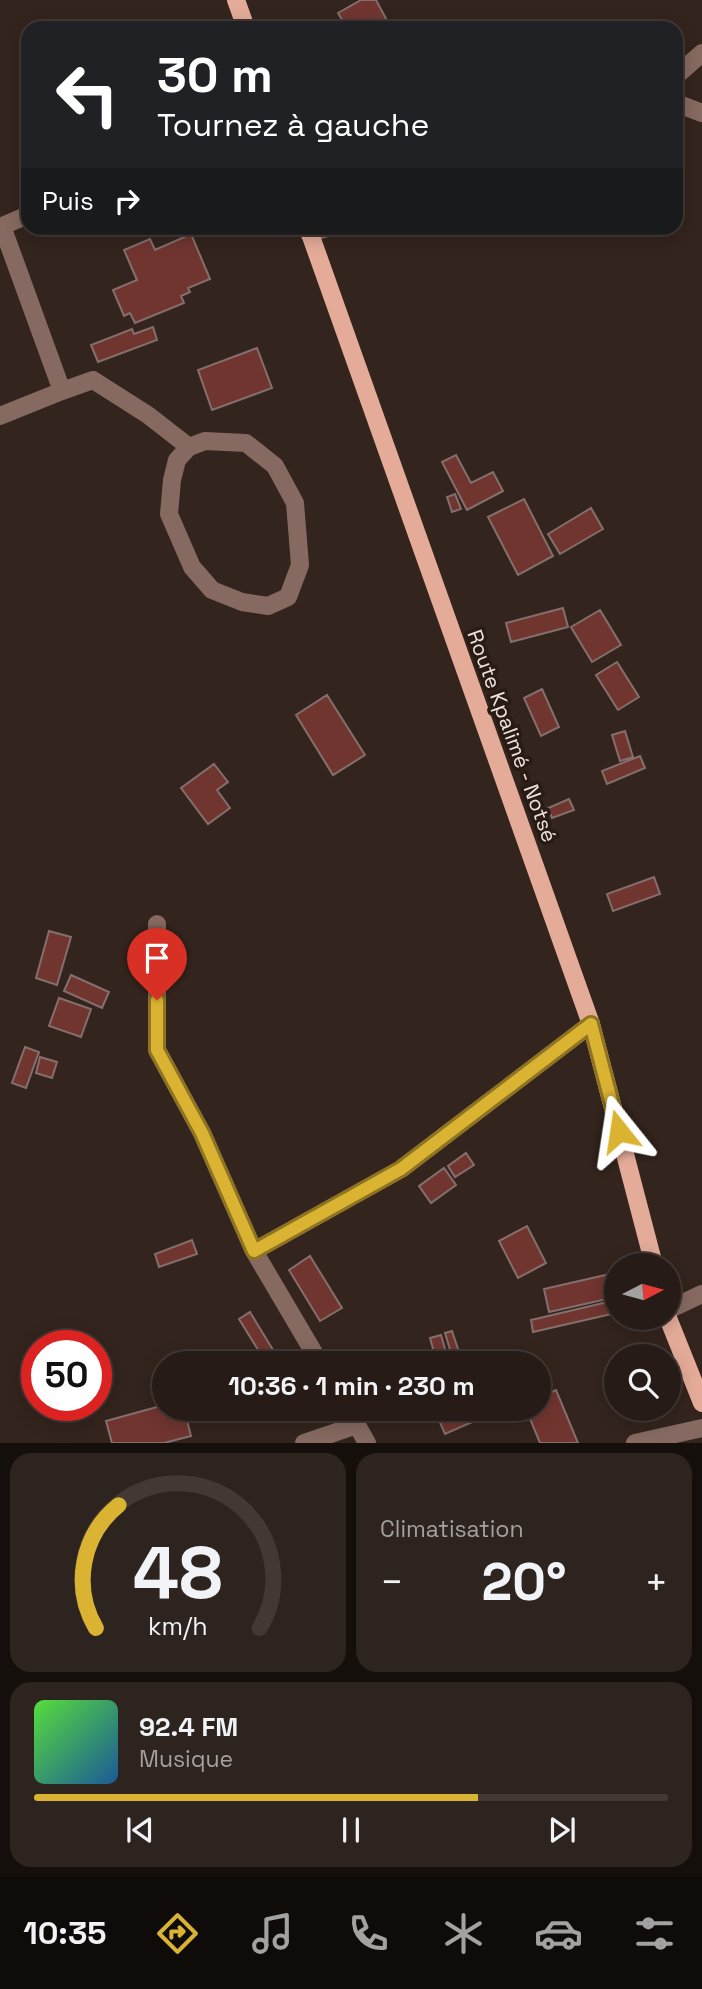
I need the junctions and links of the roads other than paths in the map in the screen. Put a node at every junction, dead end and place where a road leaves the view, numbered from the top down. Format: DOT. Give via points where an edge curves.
graph roads {
  1 [pos="236,0"];
  2 [pos="244,21"];
  3 [pos="702,53"];
  4 [pos="683,70"];
  5 [pos="683,106"];
  6 [pos="702,113"];
  7 [pos="21,218"];
  8 [pos="1,226"];
  9 [pos="317,235"];
  10 [pos="62,391"];
  11 [pos="0,416"];
  12 [pos="189,447"];
  13 [pos="157,924"];
  14 [pos="591,1024"];
  15 [pos="254,1251"];
  16 [pos="651,1253"];
  17 [pos="702,1294"];
  18 [pos="681,1304"];
  19 [pos="673,1330"];
  20 [pos="313,1351"];
  21 [pos="702,1403"];
  22 [pos="355,1421"];
  23 [pos="358,1426"];
  24 [pos="702,1428"];
  25 [pos="304,1443"];
  26 [pos="367,1443"];
  27 [pos="635,1443"];
  1 -- 2 [label="main road"];
  3 -- 4 [label="street"];
  5 -- 6 [label="street"];
  7 -- 8 [label="street"];
  8 -- 10 [label="street"];
  9 -- 14 [label="main road, Route Kpalimé - Notsé"];
  10 -- 11 [label="street"];
  10 -- 12 [label="street" via="93,380"];
  12 -- 12 [label="street" via="205,441 246,443 275,466 295,503 299,529 300,565 288,597 268,606 242,602 212,590 192,567 169,514 177,460"];
  13 -- 15 [label="street" via="157,1050 202,1133"];
  14 -- 15 [label="street" via="401,1169"];
  14 -- 16 [label="main road, Route Kpalimé - Notsé"];
  15 -- 20 [label="street"];
  17 -- 18 [label="street"];
  19 -- 21 [label="main road"];
  22 -- 23 [label="street"];
  23 -- 25 [label="street"];
  23 -- 26 [label="street"];
  24 -- 27 [label="street"];
}
